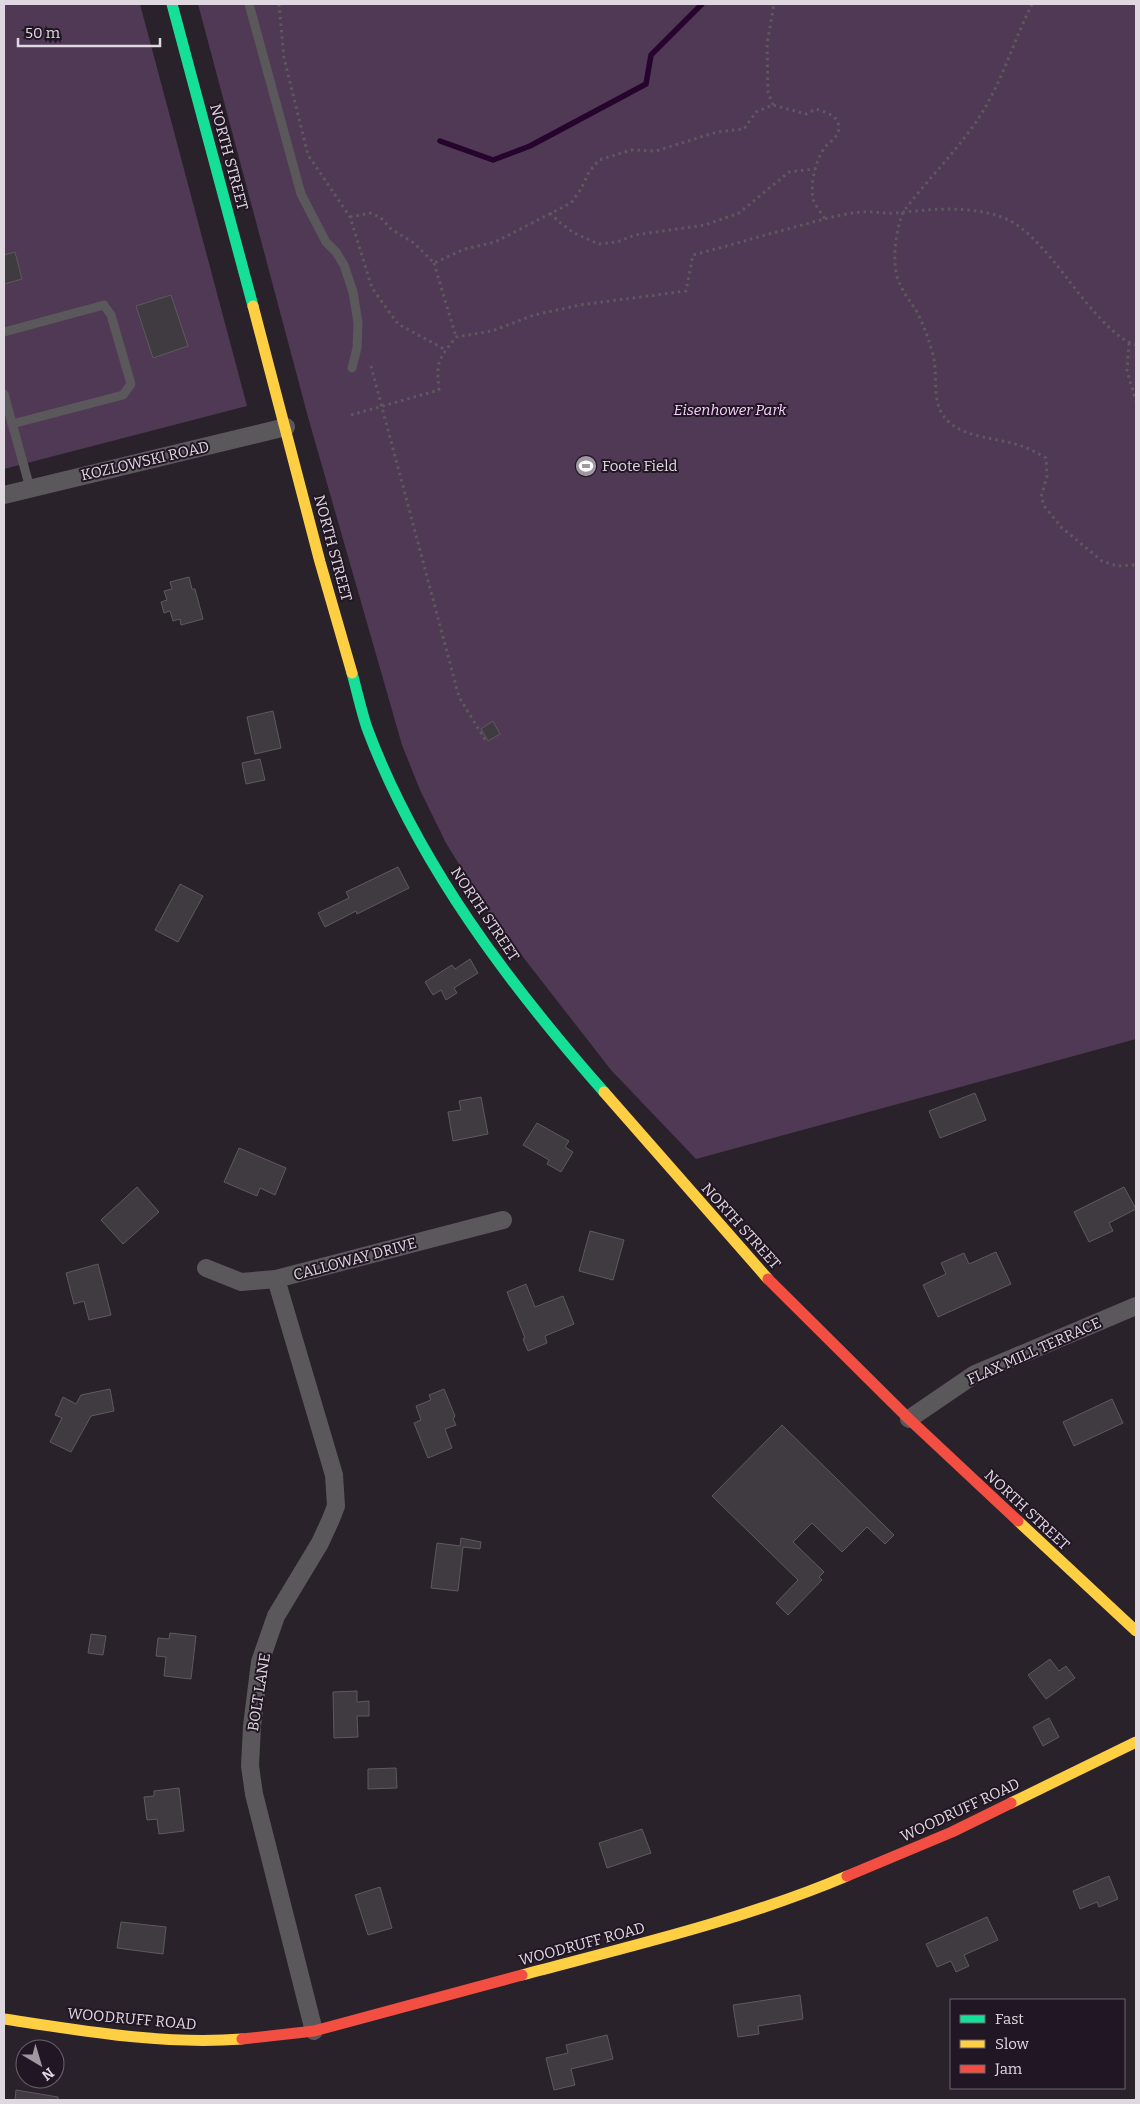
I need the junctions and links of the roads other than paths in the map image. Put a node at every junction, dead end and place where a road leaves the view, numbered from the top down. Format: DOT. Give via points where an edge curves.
graph roads {
  1 [pos="172,4"];
  2 [pos="249,4"];
  3 [pos="4,332"];
  4 [pos="352,368"];
  5 [pos="4,394"];
  6 [pos="12,424"];
  7 [pos="286,427"];
  8 [pos="30,488"];
  9 [pos="4,495"];
  10 [pos="503,1220"];
  11 [pos="206,1268"];
  12 [pos="276,1279"];
  13 [pos="1136,1306"];
  14 [pos="909,1419"];
  15 [pos="1136,1631"];
  16 [pos="1136,1742"];
  17 [pos="4,2019"];
  18 [pos="314,2031"];
  1 -- 7 [label="main road, NORTH STREET"];
  2 -- 4 [label="lane" via="301,194 326,242 344,265 353,292 358,348"];
  3 -- 6 [label="lane" via="104,305 111,315 132,384 123,395"];
  5 -- 6 [label="lane"];
  6 -- 8 [label="lane"];
  7 -- 8 [label="street, KOZLOWSKI ROAD"];
  7 -- 14 [label="main road, NORTH STREET" via="367,726 393,789 428,856 517,987 583,1068 777,1289"];
  8 -- 9 [label="street, KOZLOWSKI ROAD"];
  10 -- 12 [label="street, CALLOWAY DRIVE"];
  11 -- 12 [label="street, CALLOWAY DRIVE" via="241,1282"];
  12 -- 18 [label="street, BOLT LANE" via="334,1475 336,1506 320,1542 276,1616 260,1662 250,1766 254,1794"];
  13 -- 14 [label="street, FLAX MILL TERRACE" via="975,1374"];
  14 -- 15 [label="main road, NORTH STREET"];
  16 -- 18 [label="main road, WOODRUFF ROAD" via="952,1832 783,1900 689,1930"];
  17 -- 18 [label="main road, WOODRUFF ROAD" via="131,2037 189,2040 256,2038"];
}
